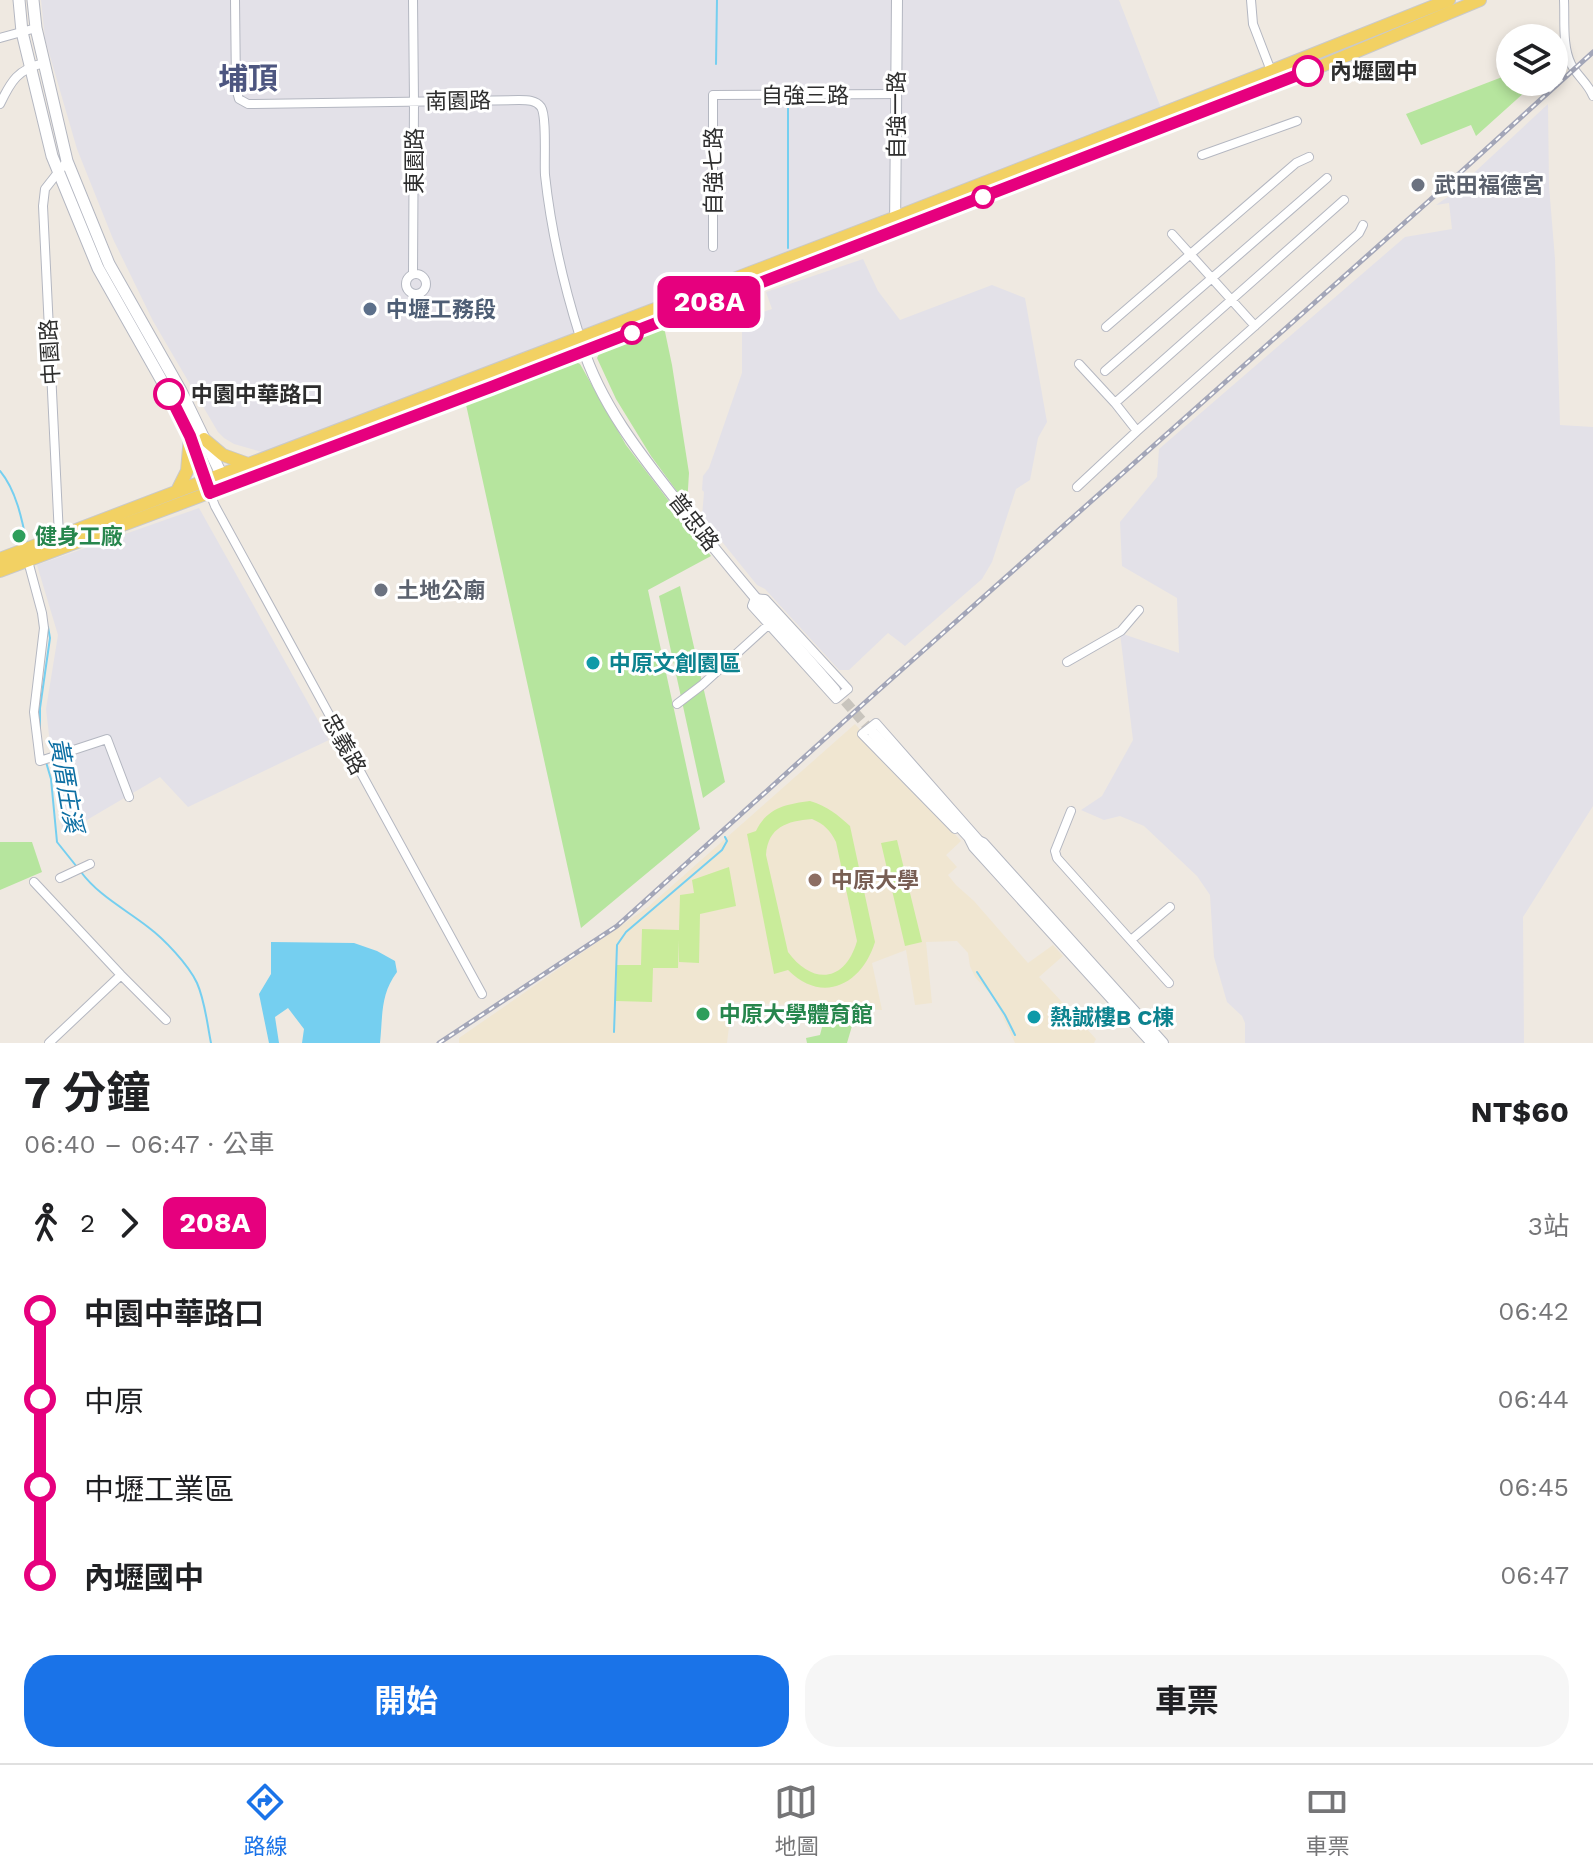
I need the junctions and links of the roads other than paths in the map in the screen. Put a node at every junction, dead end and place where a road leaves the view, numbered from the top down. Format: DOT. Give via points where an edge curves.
graph roads {
  1 [pos="19,0"];
  2 [pos="33,0"];
  3 [pos="235,0"];
  4 [pos="413,0"];
  5 [pos="897,0"];
  6 [pos="1251,0"];
  7 [pos="1449,0"];
  8 [pos="1480,0"];
  9 [pos="1564,0"];
  10 [pos="1433,8"];
  11 [pos="36,28"];
  12 [pos="22,32"];
  13 [pos="0,38"];
  14 [pos="44,63"];
  15 [pos="30,66"];
  16 [pos="1271,71"];
  17 [pos="1276,85"];
  18 [pos="897,94"];
  19 [pos="713,95"];
  20 [pos="1593,96"];
  21 [pos="414,102"];
  22 [pos="0,104"];
  23 [pos="1297,121"];
  24 [pos="1202,155"];
  25 [pos="1309,157"];
  26 [pos="67,161"];
  27 [pos="58,172"];
  28 [pos="1327,178"];
  29 [pos="1344,200"];
  30 [pos="896,224"];
  31 [pos="1363,225"];
  32 [pos="1172,234"];
  33 [pos="713,247"];
  34 [pos="1190,255"];
  35 [pos="413,274"];
  36 [pos="1211,277"];
  37 [pos="1231,300"];
  38 [pos="1255,326"];
  39 [pos="1106,327"];
  40 [pos="580,337"];
  41 [pos="584,351"];
  42 [pos="1079,364"];
  43 [pos="1105,371"];
  44 [pos="1115,403"];
  45 [pos="1137,431"];
  46 [pos="190,436"];
  47 [pos="204,439"];
  48 [pos="248,464"];
  49 [pos="224,480"];
  50 [pos="208,486"];
  51 [pos="1077,487"];
  52 [pos="177,491"];
  53 [pos="59,536"];
  54 [pos="29,554"];
  55 [pos="0,559"];
  56 [pos="0,571"];
  57 [pos="755,598"];
  58 [pos="1139,610"];
  59 [pos="768,625"];
  60 [pos="1067,662"];
  61 [pos="835,690"];
  62 [pos="677,704"];
  63 [pos="873,733"];
  64 [pos="129,797"];
  65 [pos="1071,811"];
  66 [pos="975,842"];
  67 [pos="90,864"];
  68 [pos="60,878"];
  69 [pos="34,882"];
  70 [pos="1170,907"];
  71 [pos="1131,940"];
  72 [pos="121,975"];
  73 [pos="1169,983"];
  74 [pos="482,994"];
  75 [pos="166,1020"];
  76 [pos="49,1043"];
  77 [pos="1152,1043"];
  78 [pos="1163,1043"];
  1 -- 12 [label="main road"];
  2 -- 11 [label="main road"];
  3 -- 21 [label="street, 南園路" via="236,88 243,103"];
  4 -- 21 [label="street, 東園路"];
  5 -- 18 [label="street, 自強一路"];
  6 -- 16 [label="street" via="1253,24"];
  7 -- 10 [label="main road"];
  8 -- 10 [label="main road"];
  9 -- 20 [label="street" via="1569,61"];
  10 -- 16 [label="main road"];
  10 -- 17 [label="main road"];
  11 -- 12 [label="street"];
  11 -- 14 [label="main road"];
  12 -- 13 [label="street"];
  12 -- 15 [label="main road"];
  14 -- 15 [label="street"];
  14 -- 26 [label="main road"];
  15 -- 22 [label="street" via="10,84"];
  15 -- 27 [label="main road"];
  16 -- 17 [label="street"];
  16 -- 30 [label="main road"];
  17 -- 30 [label="main road"];
  18 -- 19 [label="street, 自強三路"];
  18 -- 30 [label="street, 自強一路"];
  19 -- 33 [label="street, 自強七路"];
  21 -- 35 [label="street, 東園路"];
  21 -- 40 [label="street, 南園路" via="519,100 541,107 551,226"];
  23 -- 24 [label="street"];
  25 -- 34 [label="street"];
  26 -- 27 [label="street, 中園路"];
  26 -- 47 [label="main road" via="109,264"];
  27 -- 46 [label="main road" via="98,268"];
  27 -- 53 [label="street, 中園路" via="45,189 43,206"];
  28 -- 36 [label="street"];
  29 -- 37 [label="street"];
  30 -- 40 [label="main road"];
  30 -- 41 [label="main road"];
  31 -- 38 [label="street"];
  32 -- 34 [label="street"];
  34 -- 36 [label="street"];
  34 -- 39 [label="street"];
  36 -- 37 [label="street"];
  36 -- 43 [label="street"];
  37 -- 38 [label="street"];
  37 -- 44 [label="street"];
  38 -- 45 [label="street"];
  40 -- 41 [label="street, 普忠路"];
  40 -- 48 [label="main road"];
  41 -- 49 [label="main road"];
  41 -- 57 [label="street, 普忠路" via="599,386 648,464"];
  42 -- 44 [label="street"];
  44 -- 45 [label="street"];
  45 -- 51 [label="street"];
  46 -- 50 [label="main road"];
  46 -- 52 [label="main road" via="187,471"];
  47 -- 48 [label="main road" via="223,455"];
  47 -- 49 [label="main road"];
  48 -- 49 [label="main road"];
  49 -- 50 [label="main road"];
  50 -- 52 [label="main road"];
  50 -- 54 [label="main road"];
  50 -- 74 [label="street, 忠義路"];
  52 -- 53 [label="main road"];
  53 -- 54 [label="main road"];
  54 -- 55 [label="main road"];
  54 -- 56 [label="main road"];
  54 -- 64 [label="street" via="44,628 34,712 40,761 107,739"];
  57 -- 59 [label="street" via="752,606"];
  57 -- 59 [label="street" via="765,599 848,689 836,699"];
  57 -- 61 [label="street, 普忠路"];
  58 -- 60 [label="street" via="1121,631"];
  59 -- 62 [label="street"];
  63 -- 66 [label="street"];
  65 -- 71 [label="street" via="1057,858"];
  66 -- 66 [label="street" via="876,723 862,734"];
  66 -- 77 [label="street"];
  66 -- 78 [label="street"];
  67 -- 68 [label="street"];
  69 -- 72 [label="street"];
  70 -- 71 [label="street"];
  71 -- 73 [label="street"];
  72 -- 75 [label="street"];
  72 -- 76 [label="street"];
}
